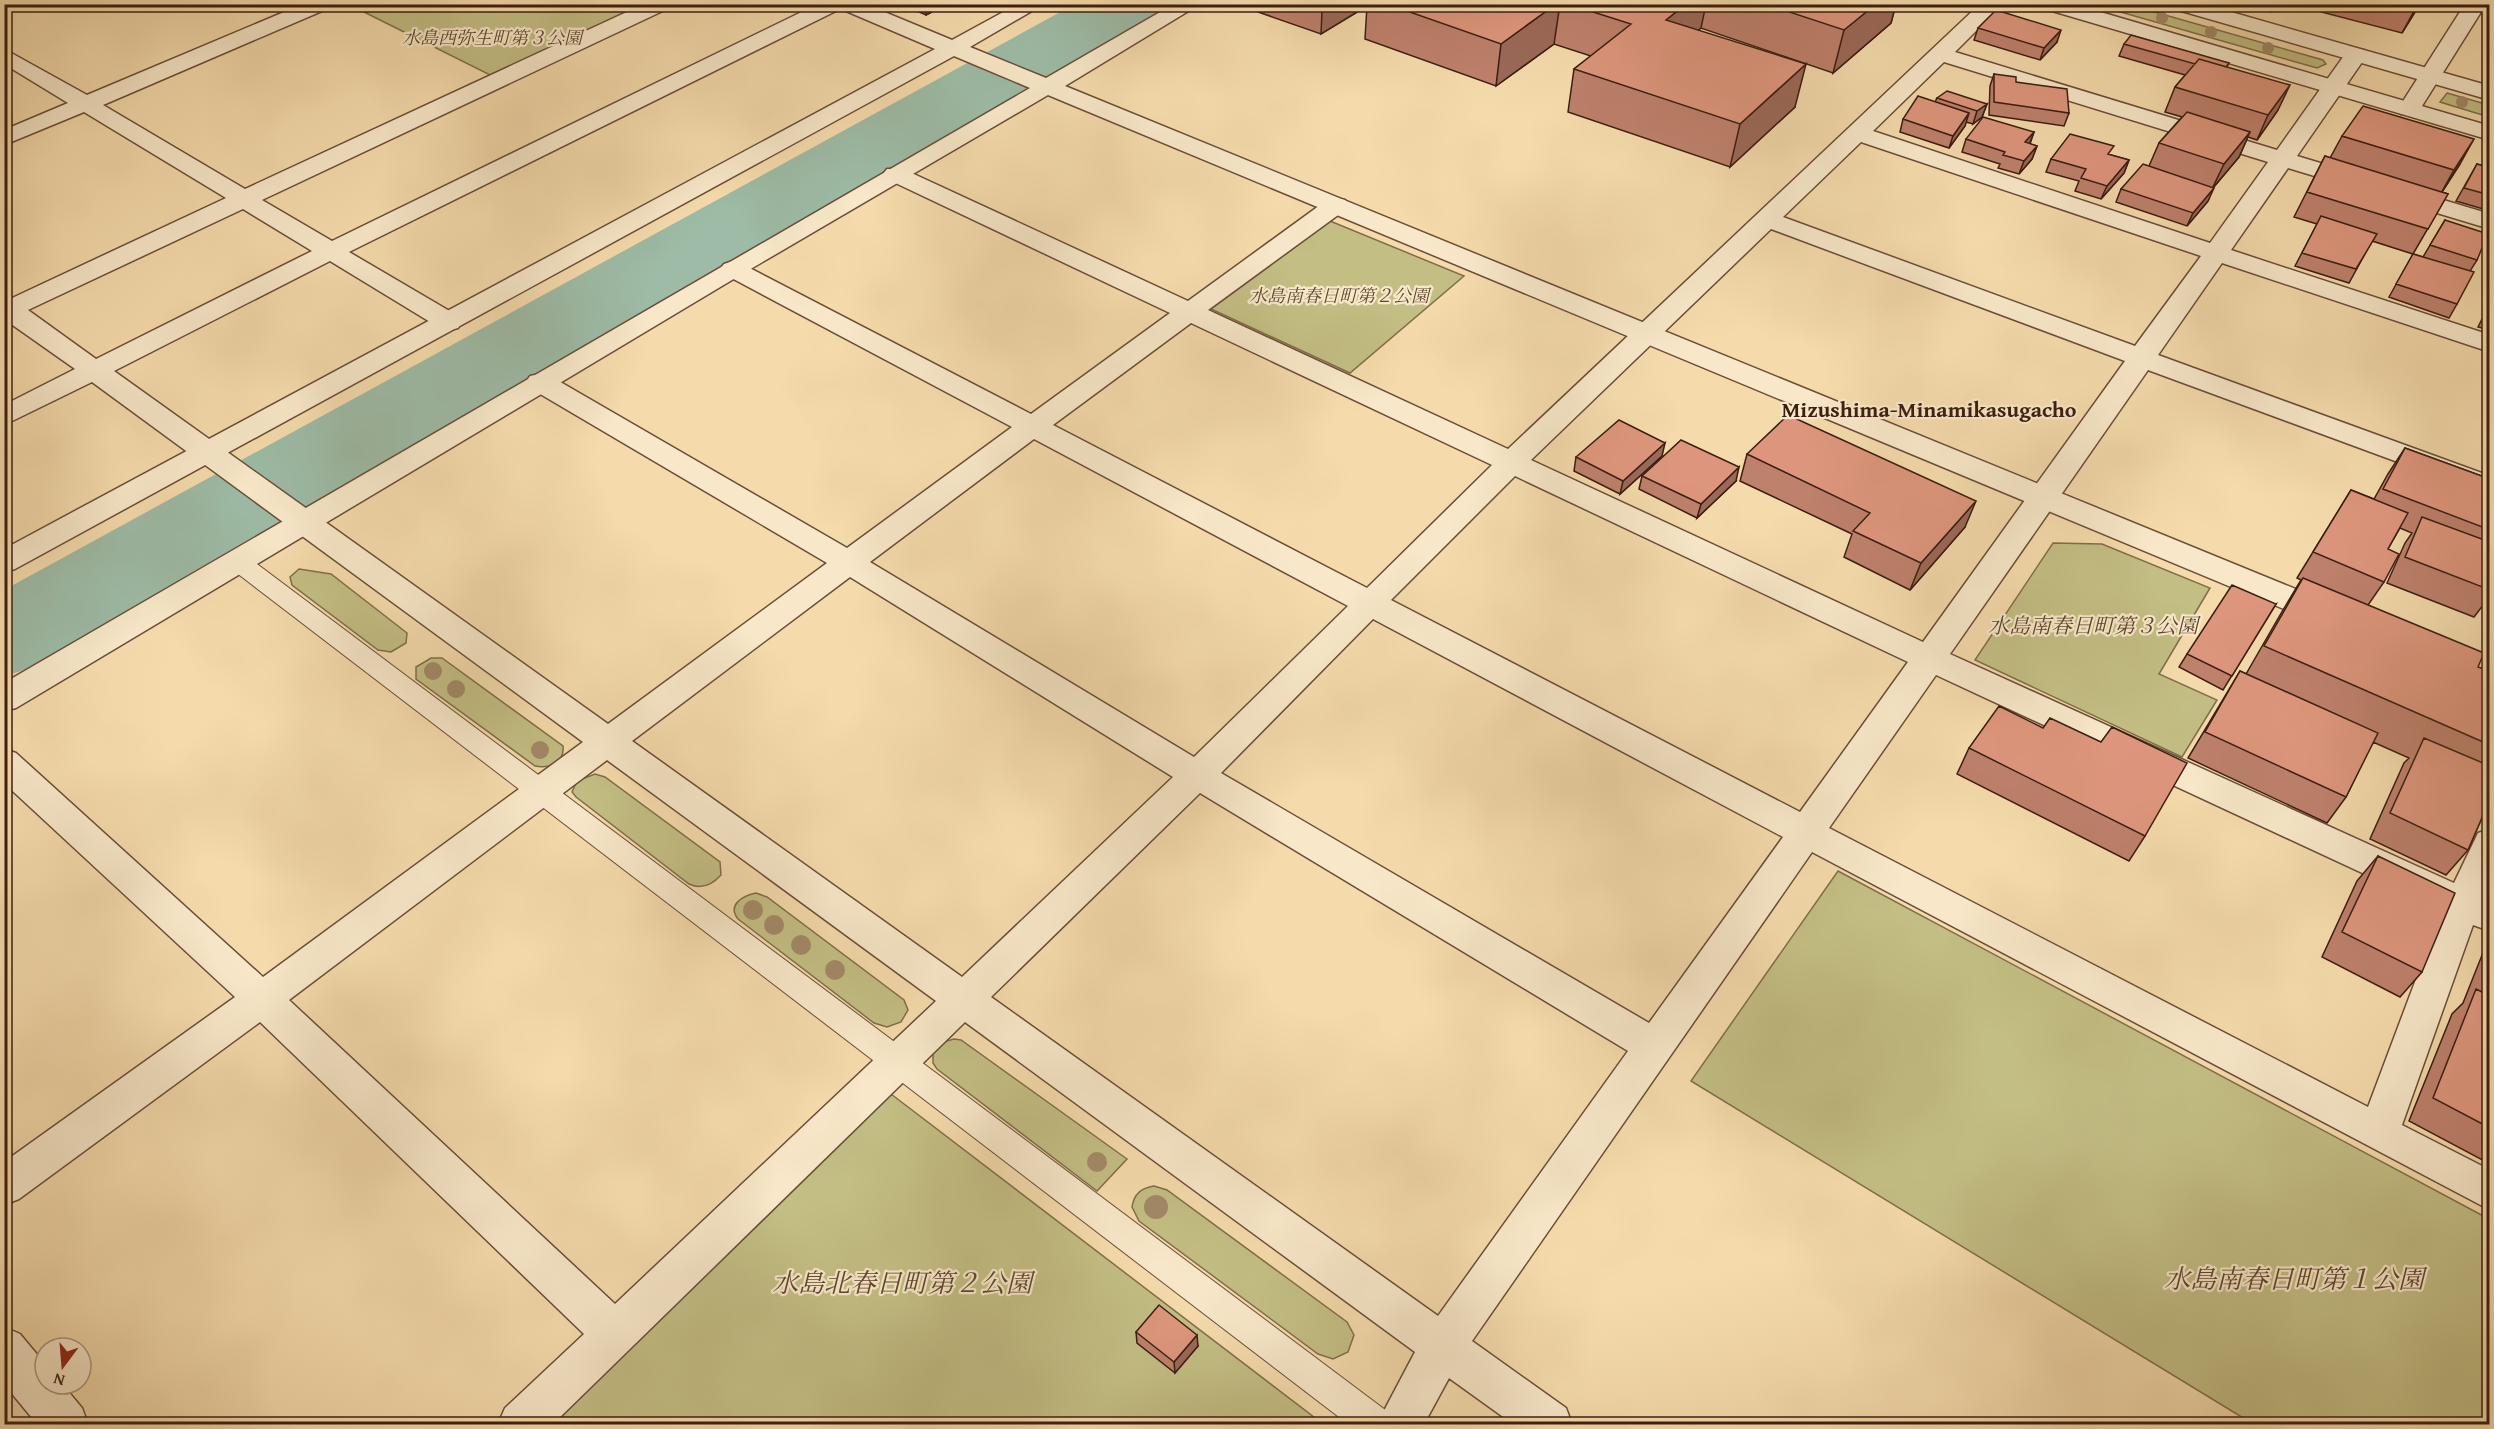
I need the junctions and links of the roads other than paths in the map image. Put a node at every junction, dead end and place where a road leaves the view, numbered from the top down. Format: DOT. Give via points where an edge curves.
graph roads {
  1 [pos="322,4"];
  2 [pos="662,4"];
  3 [pos="834,4"];
  4 [pos="846,4"];
  5 [pos="1034,4"];
  6 [pos="1190,4"];
  7 [pos="1993,4"];
  8 [pos="2049,4"];
  9 [pos="2178,4"];
  10 [pos="2476,4"];
  11 [pos="955,48"];
  12 [pos="1940,54"];
  13 [pos="4,55"];
  14 [pos="2356,55"];
  15 [pos="2430,76"];
  16 [pos="1047,86"];
  17 [pos="2333,87"];
  18 [pos="2490,93"];
  19 [pos="86,104"];
  20 [pos="2409,109"];
  21 [pos="1856,133"];
  22 [pos="2490,133"];
  23 [pos="4,138"];
  24 [pos="2282,158"];
  25 [pos="895,174"];
  26 [pos="243,199"];
  27 [pos="1336,206"];
  28 [pos="1766,219"];
  29 [pos="2490,222"];
  30 [pos="329,252"];
  31 [pos="2216,252"];
  32 [pos="733,269"];
  33 [pos="6,309"];
  34 [pos="1191,312"];
  35 [pos="449,322"];
  36 [pos="1645,334"];
  37 [pos="2490,344"];
  38 [pos="2142,359"];
  39 [pos="93,371"];
  40 [pos="540,382"];
  41 [pos="4,416"];
  42 [pos="1031,427"];
  43 [pos="207,453"];
  44 [pos="1511,463"];
  45 [pos="2490,487"];
  46 [pos="2042,496"];
  47 [pos="302,522"];
  48 [pos="237,561"];
  49 [pos="4,562"];
  50 [pos="849,563"];
  51 [pos="1372,604"];
  52 [pos="2359,627"];
  53 [pos="1929,658"];
  54 [pos="4,699"];
  55 [pos="607,743"];
  56 [pos="4,762"];
  57 [pos="1197,775"];
  58 [pos="541,792"];
  59 [pos="1805,832"];
  60 [pos="2490,843"];
  61 [pos="2476,910"];
  62 [pos="262,999"];
  63 [pos="963,1000"];
  64 [pos="1654,1046"];
  65 [pos="898,1063"];
  66 [pos="2379,1133"];
  67 [pos="4,1186"];
  68 [pos="2490,1191"];
  69 [pos="615,1334"];
  70 [pos="1442,1347"];
  71 [pos="4,1349"];
  72 [pos="66,1425"];
  73 [pos="521,1425"];
  74 [pos="1376,1425"];
  75 [pos="1399,1425"];
  76 [pos="1550,1425"];
  1 -- 19 [label="street"];
  2 -- 26 [label="street"];
  3 -- 30 [label="street"];
  4 -- 11 [label="street"];
  5 -- 11 [label="street"];
  6 -- 16 [label="street"];
  7 -- 12 [label="street"];
  8 -- 17 [label="street"];
  9 -- 14 [label="street"];
  10 -- 15 [label="street"];
  11 -- 16 [label="street"];
  11 -- 35 [label="street"];
  12 -- 21 [label="street"];
  12 -- 24 [label="street"];
  13 -- 19 [label="street"];
  14 -- 15 [label="street"];
  14 -- 17 [label="street"];
  15 -- 18 [label="street"];
  15 -- 20 [label="street"];
  16 -- 25 [label="street"];
  16 -- 27 [label="street"];
  17 -- 20 [label="street"];
  17 -- 24 [label="street"];
  19 -- 23 [label="street"];
  19 -- 26 [label="street"];
  20 -- 22 [label="street"];
  21 -- 28 [label="street"];
  21 -- 31 [label="street"];
  24 -- 29 [label="street"];
  24 -- 31 [label="street"];
  25 -- 32 [label="street"];
  25 -- 34 [label="street"];
  26 -- 30 [label="street"];
  26 -- 33 [label="street"];
  27 -- 34 [label="street"];
  27 -- 36 [label="street"];
  28 -- 36 [label="street"];
  28 -- 38 [label="street"];
  30 -- 35 [label="street"];
  30 -- 39 [label="street"];
  31 -- 37 [label="street"];
  31 -- 38 [label="street"];
  32 -- 40 [label="street"];
  32 -- 42 [label="street"];
  33 -- 39 [label="street"];
  34 -- 42 [label="street"];
  34 -- 44 [label="street"];
  35 -- 43 [label="street"];
  36 -- 44 [label="street"];
  36 -- 46 [label="street"];
  38 -- 45 [label="street"];
  38 -- 46 [label="street"];
  39 -- 41 [label="street"];
  39 -- 43 [label="street"];
  40 -- 47 [label="street"];
  40 -- 50 [label="street"];
  42 -- 50 [label="street"];
  42 -- 51 [label="street"];
  43 -- 47 [label="street"];
  43 -- 49 [label="street"];
  44 -- 51 [label="street"];
  44 -- 53 [label="street"];
  46 -- 52 [label="street"];
  46 -- 53 [label="street"];
  47 -- 48 [label="street"];
  47 -- 55 [label="street"];
  48 -- 54 [label="street"];
  48 -- 58 [label="lane"];
  50 -- 55 [label="street"];
  50 -- 57 [label="street"];
  51 -- 57 [label="street"];
  51 -- 59 [label="street"];
  53 -- 59 [label="street"];
  53 -- 61 [label="street"];
  55 -- 58 [label="street"];
  55 -- 63 [label="street"];
  56 -- 62 [label="street"];
  57 -- 63 [label="street"];
  57 -- 64 [label="street"];
  58 -- 62 [label="street"];
  58 -- 65 [label="lane"];
  59 -- 64 [label="street"];
  59 -- 66 [label="street"];
  60 -- 61 [label="street"];
  61 -- 66 [label="street"];
  62 -- 67 [label="street"];
  62 -- 69 [label="street"];
  63 -- 65 [label="street"];
  63 -- 70 [label="street"];
  64 -- 70 [label="street"];
  65 -- 69 [label="street"];
  65 -- 74 [label="lane"];
  66 -- 68 [label="street"];
  69 -- 73 [label="street"];
  70 -- 75 [label="street"];
  70 -- 76 [label="street"];
  71 -- 72 [label="street"];
}
